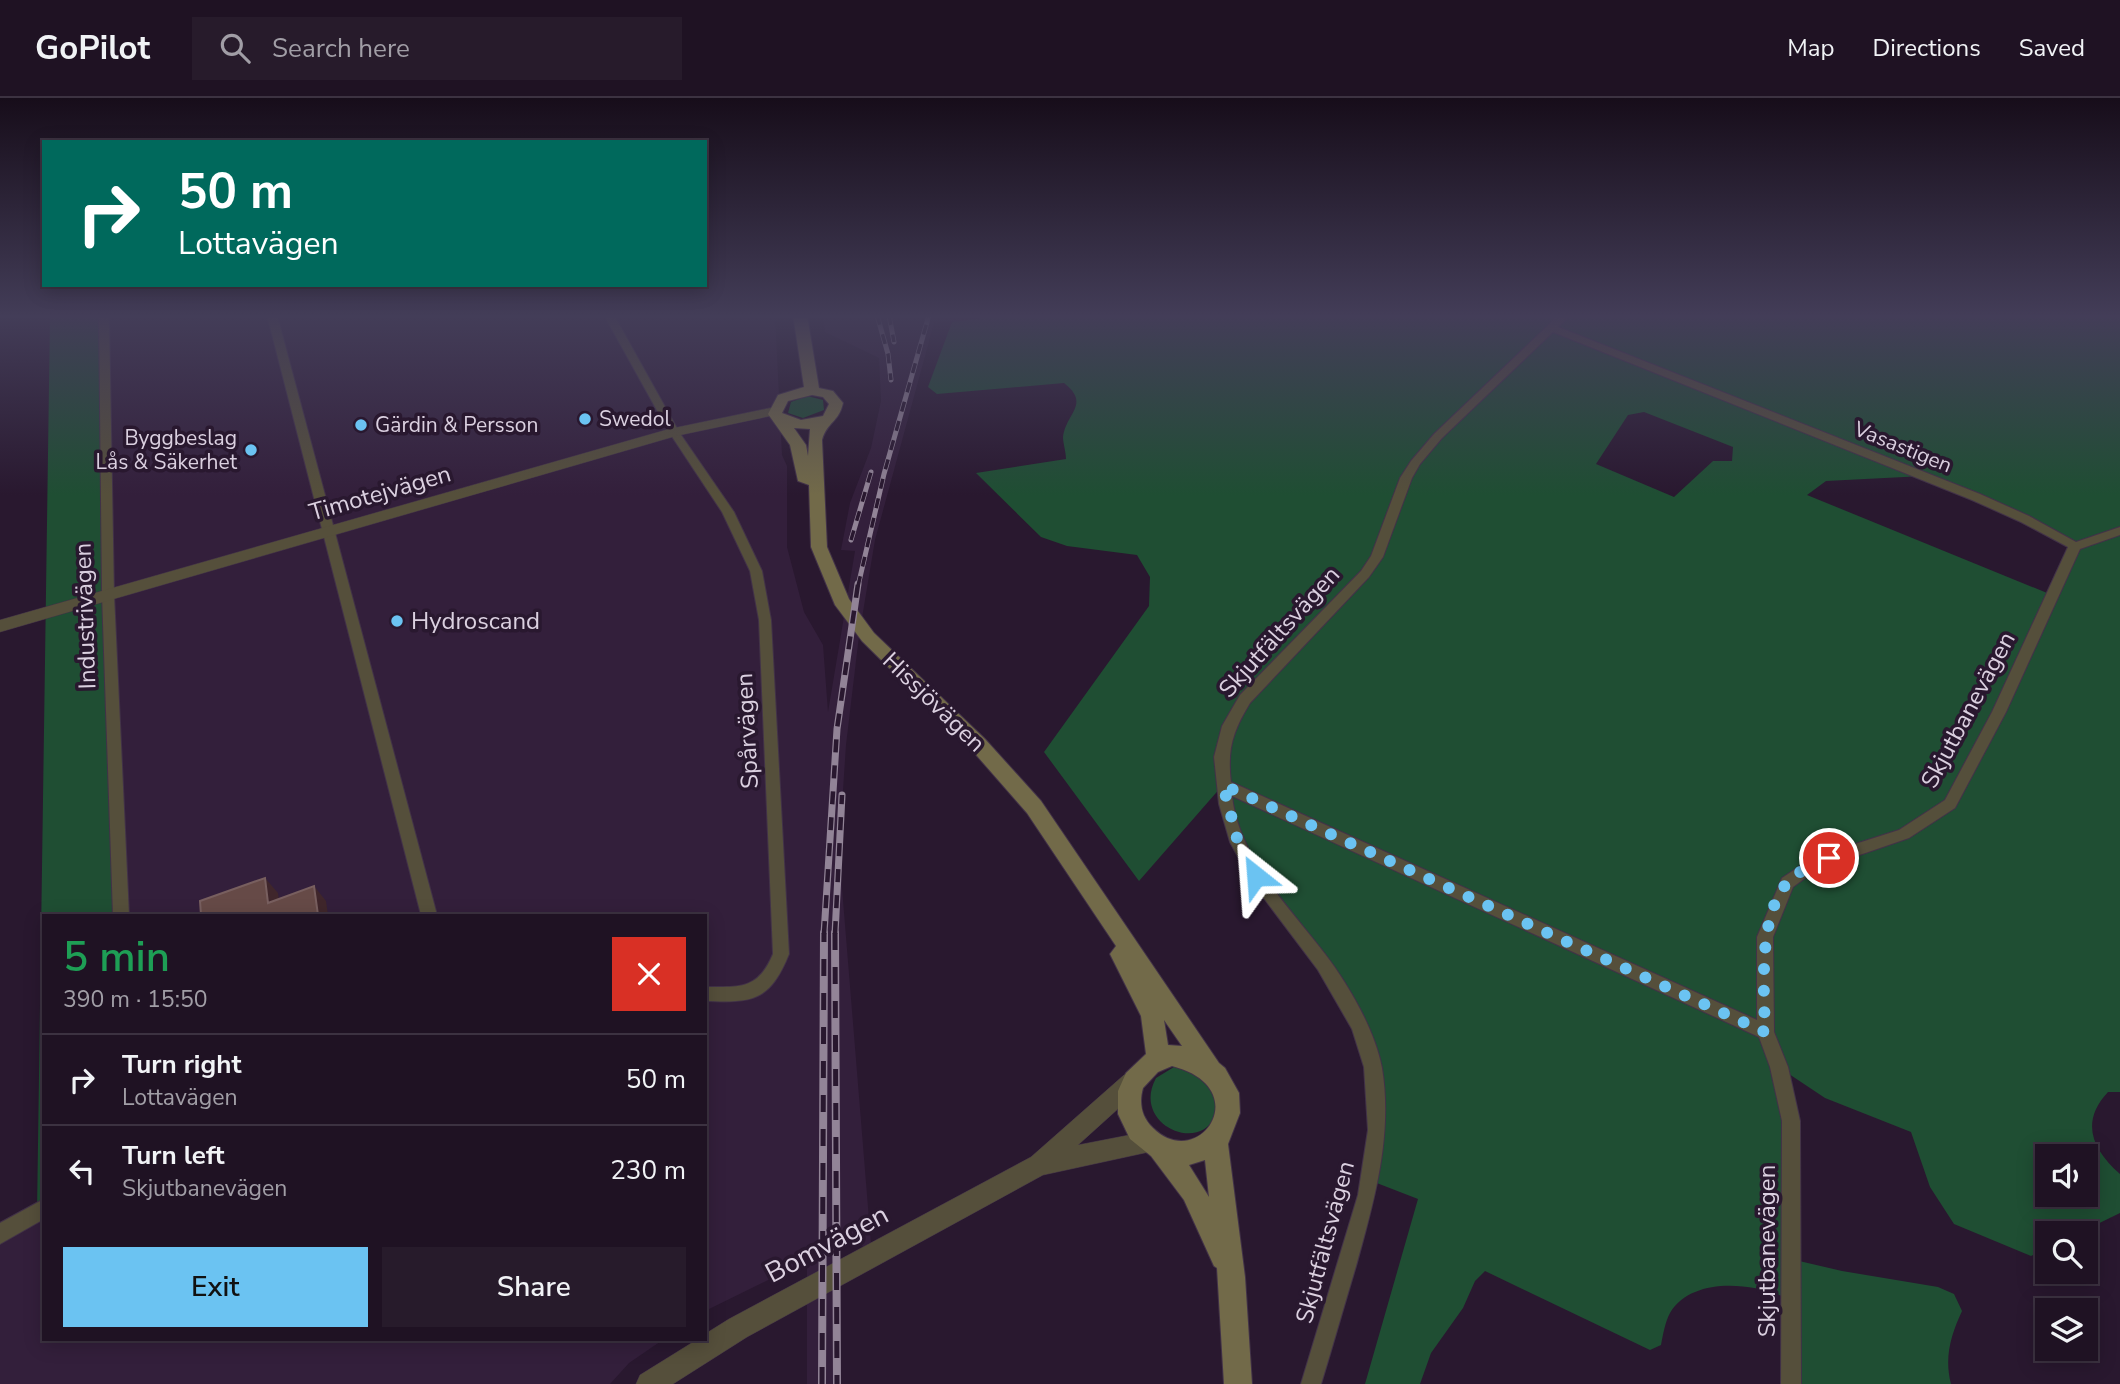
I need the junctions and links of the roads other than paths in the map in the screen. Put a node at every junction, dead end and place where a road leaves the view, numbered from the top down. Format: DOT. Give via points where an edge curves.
graph roads {
  1 [pos="105,375"];
  2 [pos="288,375"];
  3 [pos="642,375"];
  4 [pos="809,375"];
  5 [pos="1504,375"];
  6 [pos="1670,375"];
  7 [pos="812,391"];
  8 [pos="778,416"];
  9 [pos="819,423"];
  10 [pos="674,432"];
  11 [pos="817,519"];
  12 [pos="328,531"];
  13 [pos="2120,531"];
  14 [pos="2075,546"];
  15 [pos="108,594"];
  16 [pos="0,626"];
  17 [pos="1223,785"];
  18 [pos="1079,872"];
  19 [pos="121,914"];
  20 [pos="429,914"];
  21 [pos="707,994"];
  22 [pos="1765,1032"];
  23 [pos="1158,1058"];
  24 [pos="1208,1065"];
  25 [pos="1132,1082"];
  26 [pos="1214,1141"];
  27 [pos="1155,1145"];
  28 [pos="1039,1165"];
  29 [pos="42,1209"];
  30 [pos="0,1234"];
  31 [pos="1232,1277"];
  32 [pos="649,1384"];
  33 [pos="1238,1384"];
  34 [pos="1311,1384"];
  35 [pos="1791,1384"];
  1 -- 15 [label="street, Industrivägen"];
  2 -- 12 [label="street"];
  3 -- 10 [label="street, Spårvägen"];
  4 -- 7 [label="main road"];
  5 -- 17 [label="street, Skjutfältsvägen" via="1421,456 1406,478 1385,537 1365,574 1245,699 1229,726 1222,757"];
  6 -- 14 [label="street, Vasastigen" via="1976,497"];
  7 -- 8 [label="main road" via="779,401"];
  7 -- 9 [label="main road" via="828,394 836,402 832,414"];
  8 -- 9 [label="main road" via="796,425"];
  8 -- 10 [label="street, Timotejvägen"];
  8 -- 11 [label="main road, Hissjövägen" via="804,458"];
  9 -- 11 [label="main road, Hissjövägen" via="815,440"];
  10 -- 12 [label="street, Timotejvägen"];
  10 -- 21 [label="street, Spårvägen" via="751,555 765,620 781,954 772,977 750,994"];
  11 -- 18 [label="main road, Hissjövägen" via="819,547 841,601 868,637 1006,773"];
  12 -- 15 [label="street, Timotejvägen"];
  12 -- 20 [label="street"];
  13 -- 14 [label="street"];
  14 -- 22 [label="street, Skjutbanevägen" via="2005,700 1950,804 1904,834 1829,858 1787,883 1765,937"];
  15 -- 16 [label="street, Timotejvägen"];
  15 -- 19 [label="street, Industrivägen"];
  17 -- 22 [label="street"];
  17 -- 34 [label="street, Skjutfältsvägen" via="1238,842 1256,876 1324,965 1360,1026 1373,1068 1377,1130 1367,1195"];
  18 -- 23 [label="main road, Hissjövägen" via="1152,1015"];
  18 -- 24 [label="main road, Hissjövägen"];
  22 -- 35 [label="street, Skjutbanevägen" via="1779,1067 1791,1121"];
  23 -- 24 [label="main road" via="1188,1057"];
  23 -- 25 [label="main road" via="1142,1068"];
  24 -- 26 [label="main road" via="1222,1080 1230,1100 1224,1130"];
  25 -- 27 [label="main road" via="1128,1097 1131,1118"];
  25 -- 28 [label="street, Bomvägen"];
  26 -- 27 [label="main road" via="1199,1150 1175,1152"];
  26 -- 31 [label="main road"];
  27 -- 28 [label="street, Bomvägen"];
  27 -- 31 [label="main road" via="1193,1191"];
  28 -- 32 [label="street, Bomvägen" via="738,1328"];
  29 -- 30 [label="street"];
  31 -- 33 [label="main road"];
}
